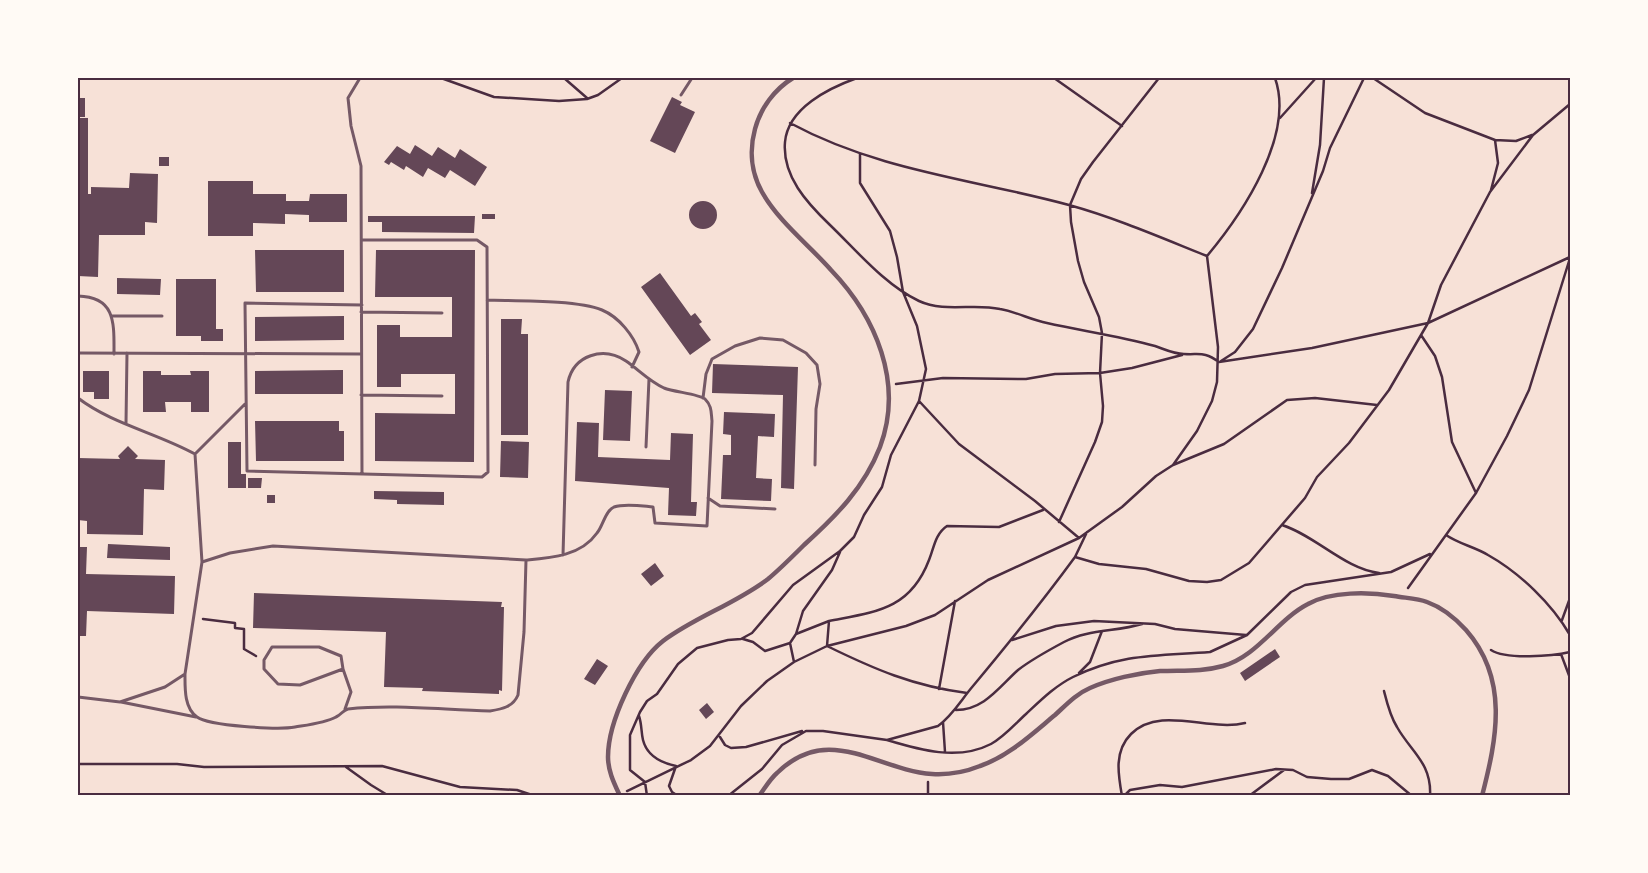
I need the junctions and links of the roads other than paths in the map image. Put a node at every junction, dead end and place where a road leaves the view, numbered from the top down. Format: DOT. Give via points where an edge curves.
graph roads {
  1 [pos="360,78"];
  2 [pos="692,78"];
  3 [pos="793,78"];
  4 [pos="681,95"];
  5 [pos="362,240"];
  6 [pos="78,296"];
  7 [pos="487,300"];
  8 [pos="362,306"];
  9 [pos="361,312"];
  10 [pos="442,313"];
  11 [pos="112,316"];
  12 [pos="162,316"];
  13 [pos="78,353"];
  14 [pos="127,353"];
  15 [pos="114,354"];
  16 [pos="245,354"];
  17 [pos="361,354"];
  18 [pos="632,367"];
  19 [pos="649,379"];
  20 [pos="361,395"];
  21 [pos="442,396"];
  22 [pos="78,398"];
  23 [pos="703,398"];
  24 [pos="245,404"];
  25 [pos="126,423"];
  26 [pos="646,447"];
  27 [pos="195,454"];
  28 [pos="815,464"];
  29 [pos="362,474"];
  30 [pos="708,497"];
  31 [pos="775,509"];
  32 [pos="564,555"];
  33 [pos="526,560"];
  34 [pos="202,562"];
  35 [pos="343,669"];
  36 [pos="185,674"];
  37 [pos="78,697"];
  38 [pos="120,702"];
  39 [pos="345,710"];
  40 [pos="196,717"];
  41 [pos="620,795"];
  42 [pos="759,796"];
  43 [pos="1482,796"];
  1 -- 5 [label="lane" via="348,98 361,166"];
  2 -- 4 [label="lane"];
  3 -- 41 [label="street" via="767,103 754,128 757,178 769,203 844,284 880,346 890,385 880,447 856,493 843,509 769,578 665,640 641,665 616,718 608,756 610,774"];
  5 -- 7 [label="lane" via="477,240 487,247"];
  5 -- 8 [label="lane"];
  6 -- 11 [label="lane" via="100,301"];
  7 -- 18 [label="lane" via="578,305 602,310 636,340 639,352"];
  7 -- 29 [label="lane" via="488,472 482,477"];
  8 -- 9 [label="lane"];
  8 -- 16 [label="lane" via="245,304"];
  9 -- 10 [label="lane"];
  9 -- 17 [label="lane"];
  11 -- 12 [label="lane"];
  11 -- 15 [label="lane"];
  13 -- 15 [label="lane"];
  14 -- 15 [label="lane"];
  14 -- 16 [label="lane"];
  14 -- 25 [label="lane"];
  16 -- 17 [label="lane"];
  16 -- 24 [label="lane"];
  17 -- 20 [label="lane"];
  18 -- 19 [label="lane"];
  18 -- 32 [label="lane" via="621,359 597,354 585,357 571,371 568,382"];
  19 -- 23 [label="lane" via="664,388"];
  19 -- 26 [label="lane"];
  20 -- 21 [label="lane"];
  20 -- 29 [label="lane"];
  22 -- 25 [label="lane"];
  23 -- 28 [label="lane" via="712,359 735,346 760,338 784,340 806,353 817,365 820,384"];
  23 -- 30 [label="lane" via="711,406 712,421"];
  24 -- 27 [label="lane"];
  24 -- 29 [label="lane" via="247,471"];
  25 -- 27 [label="lane"];
  27 -- 34 [label="lane"];
  30 -- 31 [label="lane" via="720,506"];
  30 -- 32 [label="lane" via="707,526 655,523 653,507 614,507 597,535 580,549"];
  32 -- 33 [label="lane"];
  33 -- 34 [label="lane" via="273,546 230,552"];
  33 -- 39 [label="lane" via="524,632 515,702 490,711 384,707"];
  34 -- 36 [label="lane"];
  35 -- 35 [label="lane" via="300,685 288,686 278,684 270,677 264,669 264,660 272,647 319,647 341,656"];
  35 -- 39 [label="lane" via="351,692"];
  36 -- 38 [label="lane" via="151,693"];
  36 -- 40 [label="lane" via="188,706"];
  37 -- 38 [label="lane"];
  38 -- 40 [label="lane"];
  39 -- 40 [label="lane" via="337,717 294,728 252,727"];
  42 -- 43 [label="street" via="788,764 824,749 860,754 928,773 960,772 1002,758 1075,697 1105,682 1157,671 1208,669 1239,659 1308,603 1349,594 1385,595 1428,602 1457,620 1474,639 1492,674 1496,706 1493,745"];
}
